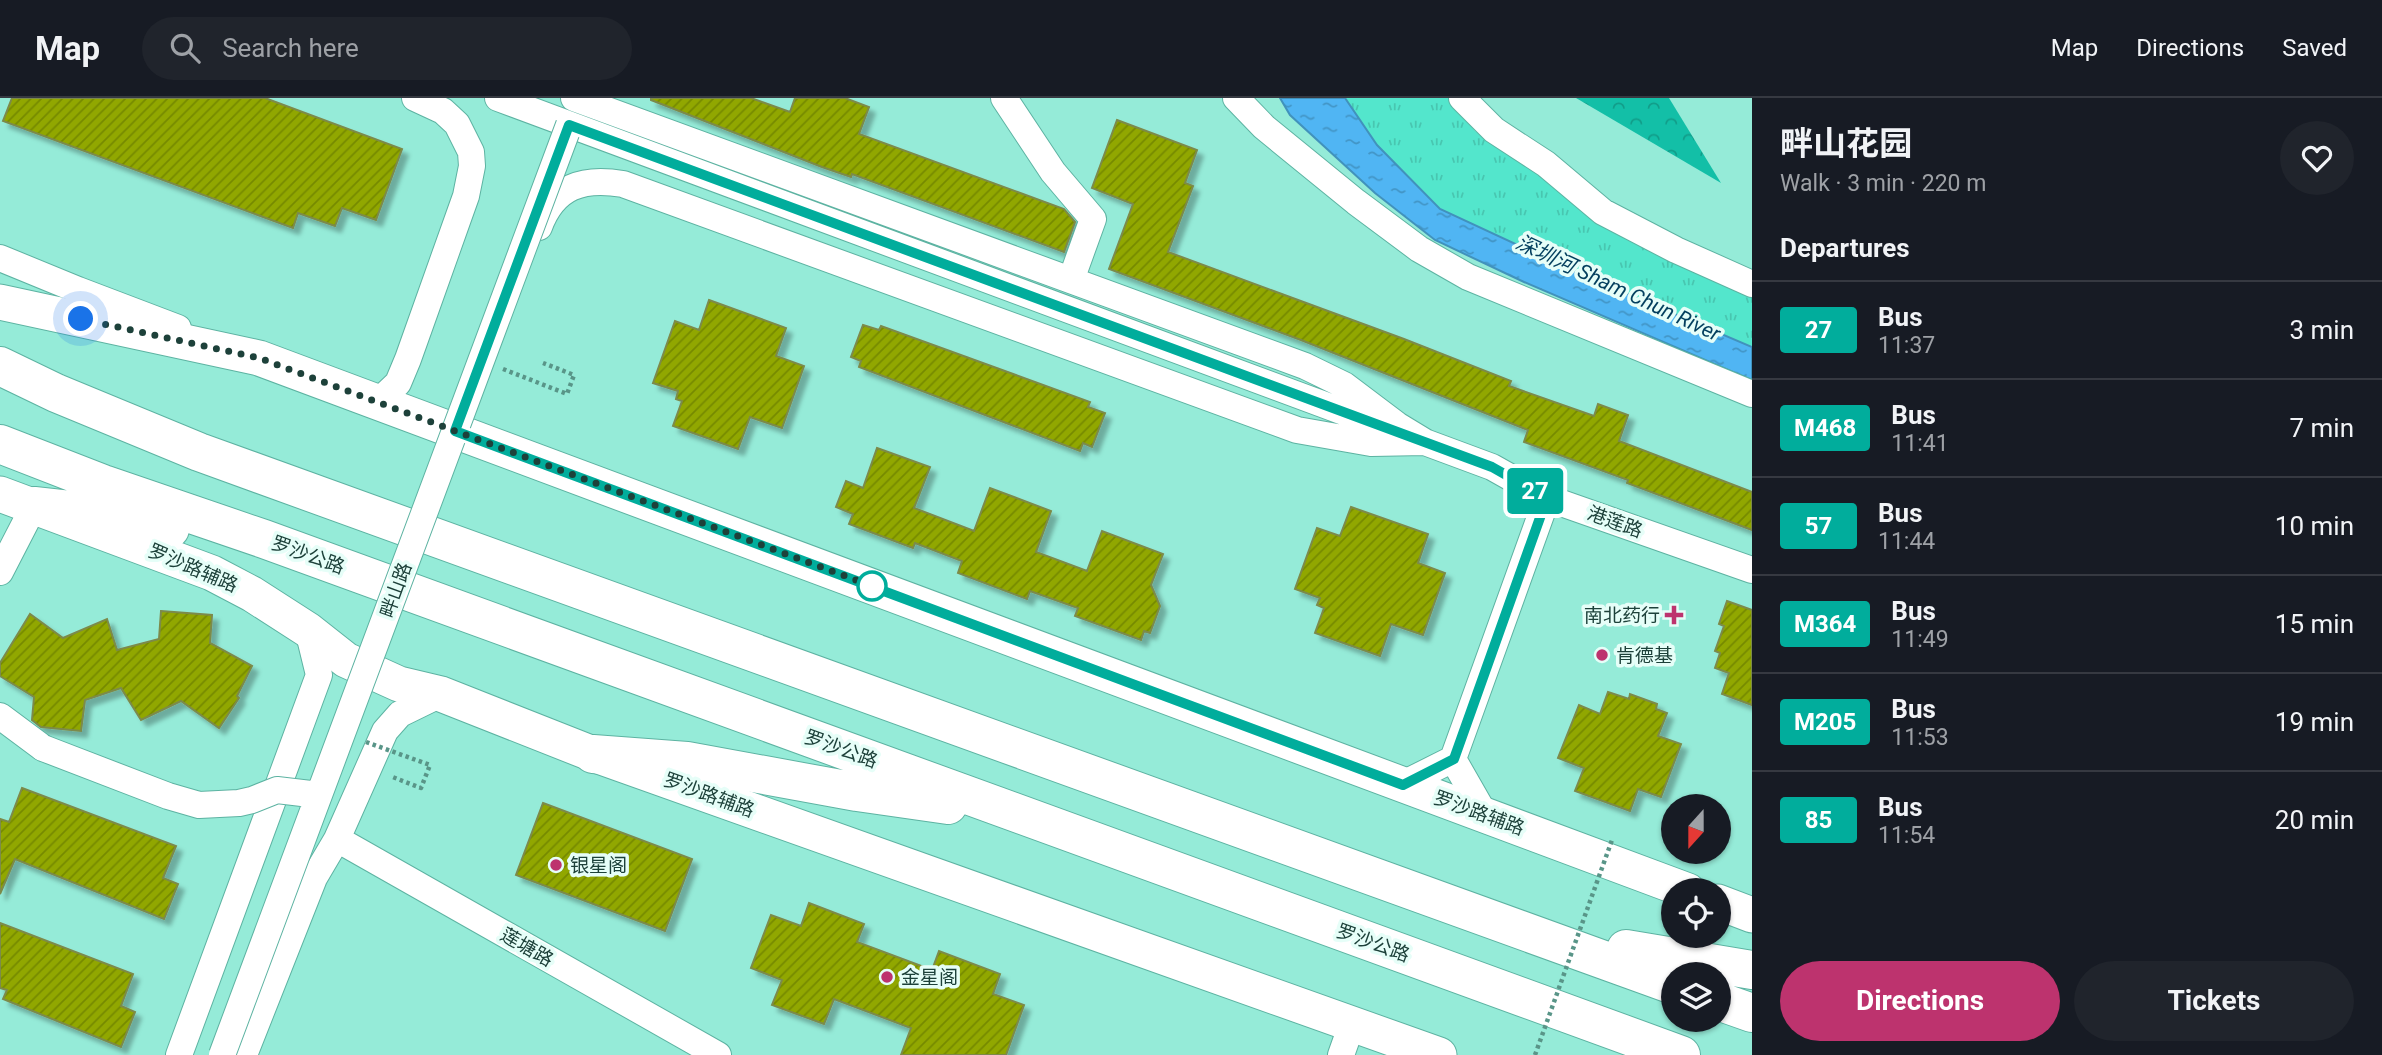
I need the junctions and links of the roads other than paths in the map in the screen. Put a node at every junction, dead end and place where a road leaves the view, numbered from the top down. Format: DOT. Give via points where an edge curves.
graph roads {
  1 [pos="415,98"];
  2 [pos="498,98"];
  3 [pos="574,98"];
  4 [pos="1004,98"];
  5 [pos="1236,98"];
  6 [pos="1462,98"];
  7 [pos="569,125"];
  8 [pos="0,258"];
  9 [pos="1071,280"];
  10 [pos="1752,284"];
  11 [pos="0,302"];
  12 [pos="259,358"];
  13 [pos="0,366"];
  14 [pos="1752,394"];
  15 [pos="378,402"];
  16 [pos="478,440"];
  17 [pos="1425,442"];
  18 [pos="0,444"];
  19 [pos="1547,498"];
  20 [pos="17,500"];
  21 [pos="264,539"];
  22 [pos="1752,570"];
  23 [pos="0,572"];
  24 [pos="307,630"];
  25 [pos="441,694"];
  26 [pos="0,716"];
  27 [pos="593,754"];
  28 [pos="1454,759"];
  29 [pos="1403,785"];
  30 [pos="319,795"];
  31 [pos="1011,811"];
  32 [pos="1485,815"];
  33 [pos="337,839"];
  34 [pos="1661,881"];
  35 [pos="1731,907"];
  36 [pos="1752,915"];
  37 [pos="1531,933"];
  38 [pos="1752,970"];
  39 [pos="1661,981"];
  40 [pos="1731,1006"];
  41 [pos="1752,1013"];
  42 [pos="1347,1039"];
  43 [pos="179,1055"];
  44 [pos="222,1055"];
  45 [pos="244,1055"];
  46 [pos="718,1055"];
  47 [pos="1439,1055"];
  48 [pos="1681,1055"];
  1 -- 15 [label="street" via="443,111 457,124 471,152 472,166 466,196 403,371 398,383"];
  2 -- 7 [label="street, 港莲路"];
  3 -- 9 [label="street"];
  4 -- 9 [label="street" via="1053,172 1093,219"];
  5 -- 14 [label="street" via="1274,135 1419,249 1468,277"];
  6 -- 10 [label="street" via="1494,130 1546,164 1603,212"];
  7 -- 17 [label="street, 港莲路"];
  7 -- 30 [label="street, 畔山路, bridge"];
  8 -- 12 [label="street"];
  9 -- 17 [label="street" via="1305,366 1344,385"];
  11 -- 12 [label="main road, 罗沙路辅路"];
  12 -- 15 [label="main road, 罗沙路辅路"];
  13 -- 37 [label="highway" via="199,452"];
  15 -- 16 [label="main road, 罗沙路辅路"];
  16 -- 17 [label="street" via="473,421 476,398 546,210 567,189 598,181 638,188 1297,430 1371,443"];
  16 -- 29 [label="main road, 罗沙路辅路"];
  17 -- 19 [label="street, 港莲路" via="1492,467"];
  18 -- 21 [label="highway, 罗沙公路"];
  19 -- 22 [label="street, 港莲路"];
  19 -- 28 [label="street"];
  20 -- 21 [label="highway" via="186,533"];
  20 -- 23 [label="street"];
  20 -- 24 [label="main road, 罗沙路辅路" via="212,573"];
  21 -- 31 [label="highway, 罗沙公路"];
  24 -- 25 [label="main road, 罗沙路辅路" via="346,660 399,684"];
  24 -- 43 [label="street" via="319,675"];
  25 -- 27 [label="main road, 罗沙路辅路"];
  25 -- 33 [label="street" via="400,714 385,731"];
  26 -- 30 [label="street, bridge" via="43,748 199,805 246,802 277,790"];
  27 -- 31 [label="highway" via="687,761 856,792"];
  27 -- 42 [label="main road, 罗沙路辅路"];
  28 -- 29 [label="street"];
  28 -- 32 [label="street"];
  29 -- 32 [label="main road, 罗沙路辅路"];
  30 -- 44 [label="street, 畔山路, bridge"];
  31 -- 48 [label="highway, 罗沙公路"];
  32 -- 34 [label="main road, 罗沙路辅路"];
  33 -- 45 [label="street" via="314,878"];
  33 -- 46 [label="street, 莲塘路"];
  35 -- 36 [label="main road"];
  37 -- 38 [label="highway"];
  37 -- 39 [label="highway"];
  40 -- 41 [label="highway"];
  42 -- 47 [label="main road, 罗沙路辅路"];
}
